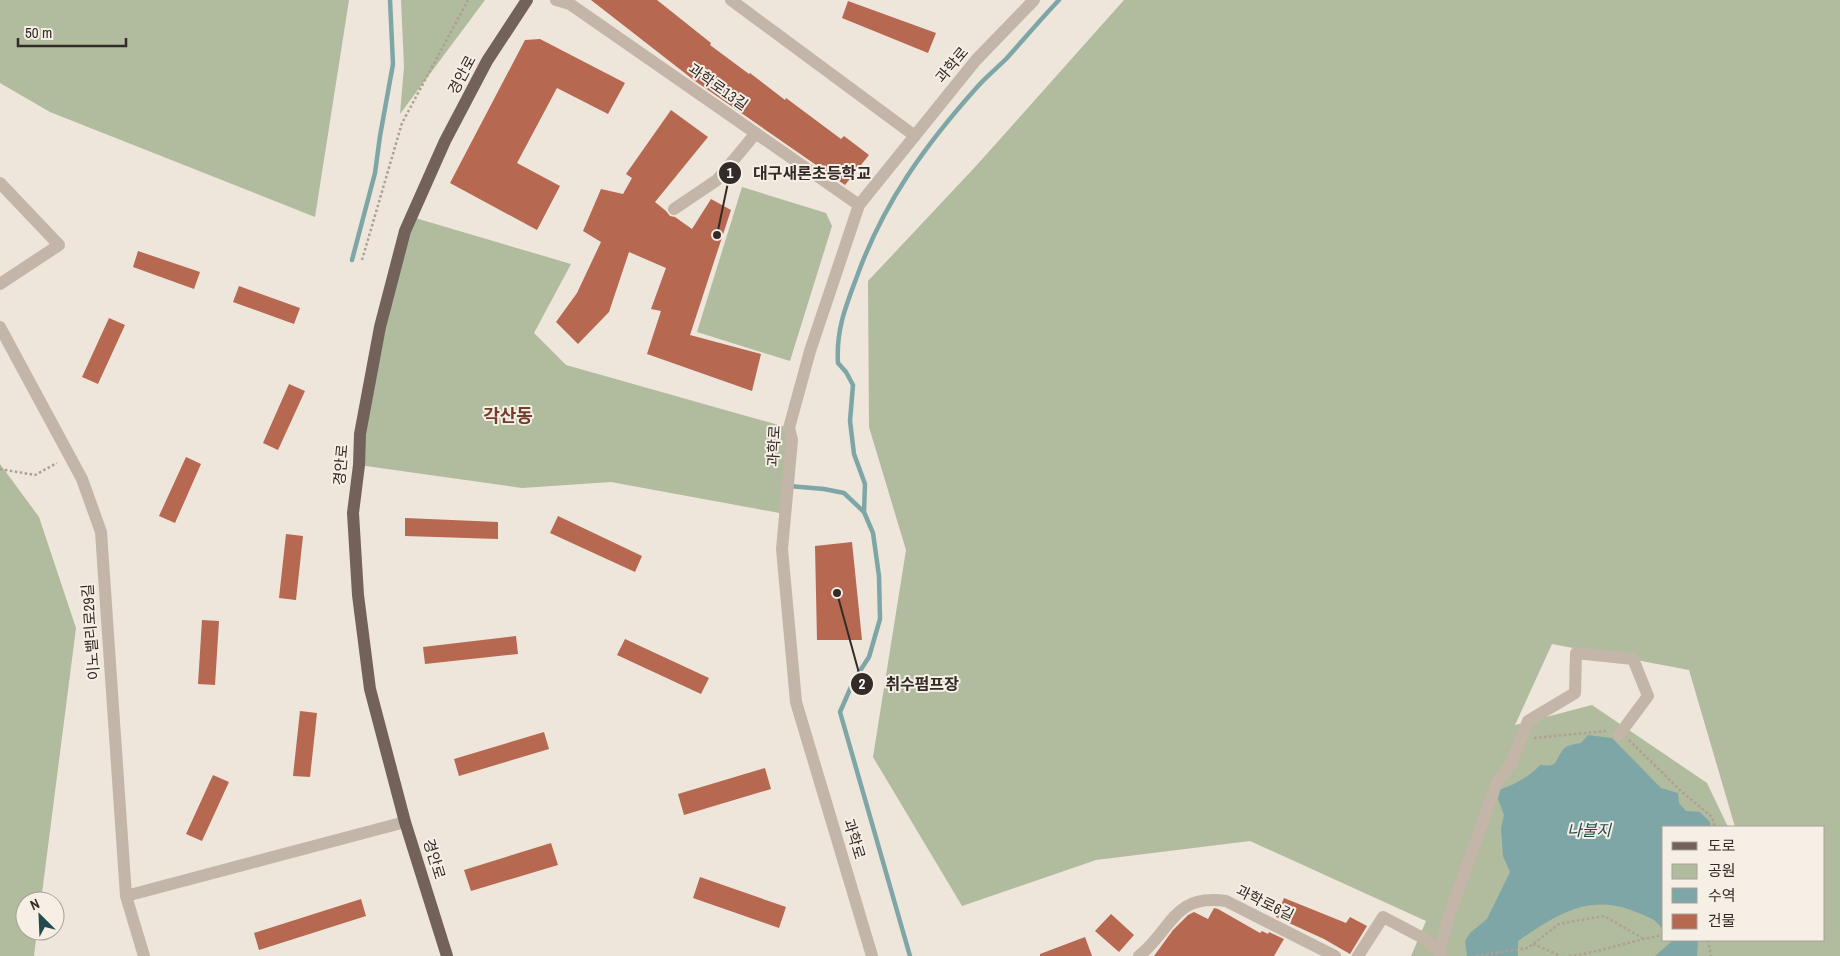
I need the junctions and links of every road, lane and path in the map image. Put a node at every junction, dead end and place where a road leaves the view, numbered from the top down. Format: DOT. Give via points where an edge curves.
graph roads {
  1 [pos="468,0"];
  2 [pos="527,0"];
  3 [pos="556,0"];
  4 [pos="731,0"];
  5 [pos="1034,0"];
  6 [pos="756,133"];
  7 [pos="914,136"];
  8 [pos="0,182"];
  9 [pos="859,205"];
  10 [pos="674,209"];
  11 [pos="362,260"];
  12 [pos="0,284"];
  13 [pos="0,327"];
  14 [pos="70,456"];
  15 [pos="0,469"];
  16 [pos="1619,735"];
  17 [pos="1530,739"];
  18 [pos="405,822"];
  19 [pos="1715,826"];
  20 [pos="126,896"];
  21 [pos="1662,935"];
  22 [pos="1642,938"];
  23 [pos="1708,941"];
  24 [pos="1532,944"];
  25 [pos="1440,954"];
  26 [pos="144,956"];
  27 [pos="447,956"];
  28 [pos="872,956"];
  29 [pos="1139,956"];
  30 [pos="1335,956"];
  31 [pos="1358,956"];
  32 [pos="1476,956"];
  33 [pos="1561,956"];
  34 [pos="1569,956"];
  35 [pos="1711,956"];
  1 -- 11 [label="path" via="402,123"];
  2 -- 18 [label="main road, 경안로" via="483,69 445,141 405,231 380,327 360,434 353,513 358,595 370,689"];
  3 -- 6 [label="street, 과학로13길" via="570,4"];
  4 -- 7 [label="street"];
  5 -- 7 [label="street, 과학로" via="976,60"];
  6 -- 9 [label="street, 과학로13길"];
  6 -- 10 [label="street" via="717,180"];
  7 -- 9 [label="street, 과학로"];
  8 -- 12 [label="street" via="59,246"];
  9 -- 28 [label="street, 과학로" via="810,351 790,428 792,440 782,549 796,702"];
  13 -- 14 [label="street, 이노밸리로29길"];
  14 -- 15 [label="path" via="35,475"];
  14 -- 20 [label="street, 이노밸리로29길" via="101,532"];
  16 -- 17 [label="path" via="1603,731"];
  16 -- 19 [label="path" via="1627,738 1712,817"];
  16 -- 25 [label="street" via="1648,696 1633,659 1576,653 1575,693 1528,721 1511,764 1497,782 1450,913"];
  18 -- 20 [label="street"];
  18 -- 27 [label="main road, 경안로"];
  20 -- 26 [label="street, 이노밸리로29길"];
  21 -- 22 [label="path"];
  22 -- 24 [label="path" via="1604,916 1559,924"];
  22 -- 34 [label="path" via="1594,953"];
  23 -- 35 [label="path"];
  24 -- 32 [label="path" via="1528,948"];
  24 -- 33 [label="path"];
  25 -- 31 [label="street" via="1425,939 1383,917"];
  29 -- 30 [label="street, 과학로6길" via="1181,910 1210,899 1226,902"];
}
